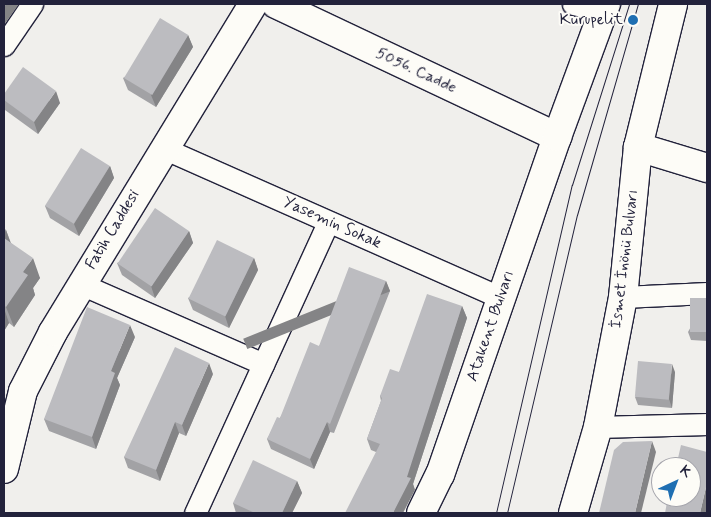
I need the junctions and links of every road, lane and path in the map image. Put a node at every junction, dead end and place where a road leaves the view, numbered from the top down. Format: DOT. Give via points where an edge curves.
graph roads {
  1 [pos="32,4"];
  2 [pos="253,4"];
  3 [pos="276,4"];
  4 [pos="572,4"];
  5 [pos="673,4"];
  6 [pos="605,7"];
  7 [pos="4,45"];
  8 [pos="556,137"];
  9 [pos="638,147"];
  10 [pos="163,148"];
  11 [pos="707,168"];
  12 [pos="328,222"];
  13 [pos="81,284"];
  14 [pos="707,293"];
  15 [pos="623,297"];
  16 [pos="501,298"];
  17 [pos="263,364"];
  18 [pos="707,424"];
  19 [pos="598,428"];
  20 [pos="4,469"];
  21 [pos="195,513"];
  22 [pos="421,513"];
  23 [pos="573,513"];
  1 -- 7 [label="street"];
  2 -- 10 [label="main road, Fatih Caddesi"];
  3 -- 8 [label="main road, 5056. Cadde"];
  4 -- 6 [label="street"];
  5 -- 9 [label="main road, İsmet İnönü Bulvarı"];
  6 -- 8 [label="main road"];
  8 -- 16 [label="main road, Atakent Bulvarı"];
  9 -- 11 [label="main road"];
  9 -- 15 [label="main road, İsmet İnönü Bulvarı"];
  10 -- 12 [label="street, Yasemin Sokak"];
  10 -- 13 [label="main road, Fatih Caddesi"];
  12 -- 16 [label="street, Yasemin Sokak"];
  12 -- 17 [label="street"];
  13 -- 17 [label="street"];
  13 -- 20 [label="main road, Fatih Caddesi" via="23,392"];
  14 -- 15 [label="street"];
  15 -- 19 [label="main road, İsmet İnönü Bulvarı"];
  16 -- 22 [label="main road, Atakent Bulvarı" via="440,474"];
  17 -- 21 [label="street"];
  18 -- 19 [label="street"];
  19 -- 23 [label="main road, İsmet İnönü Bulvarı"];
}
